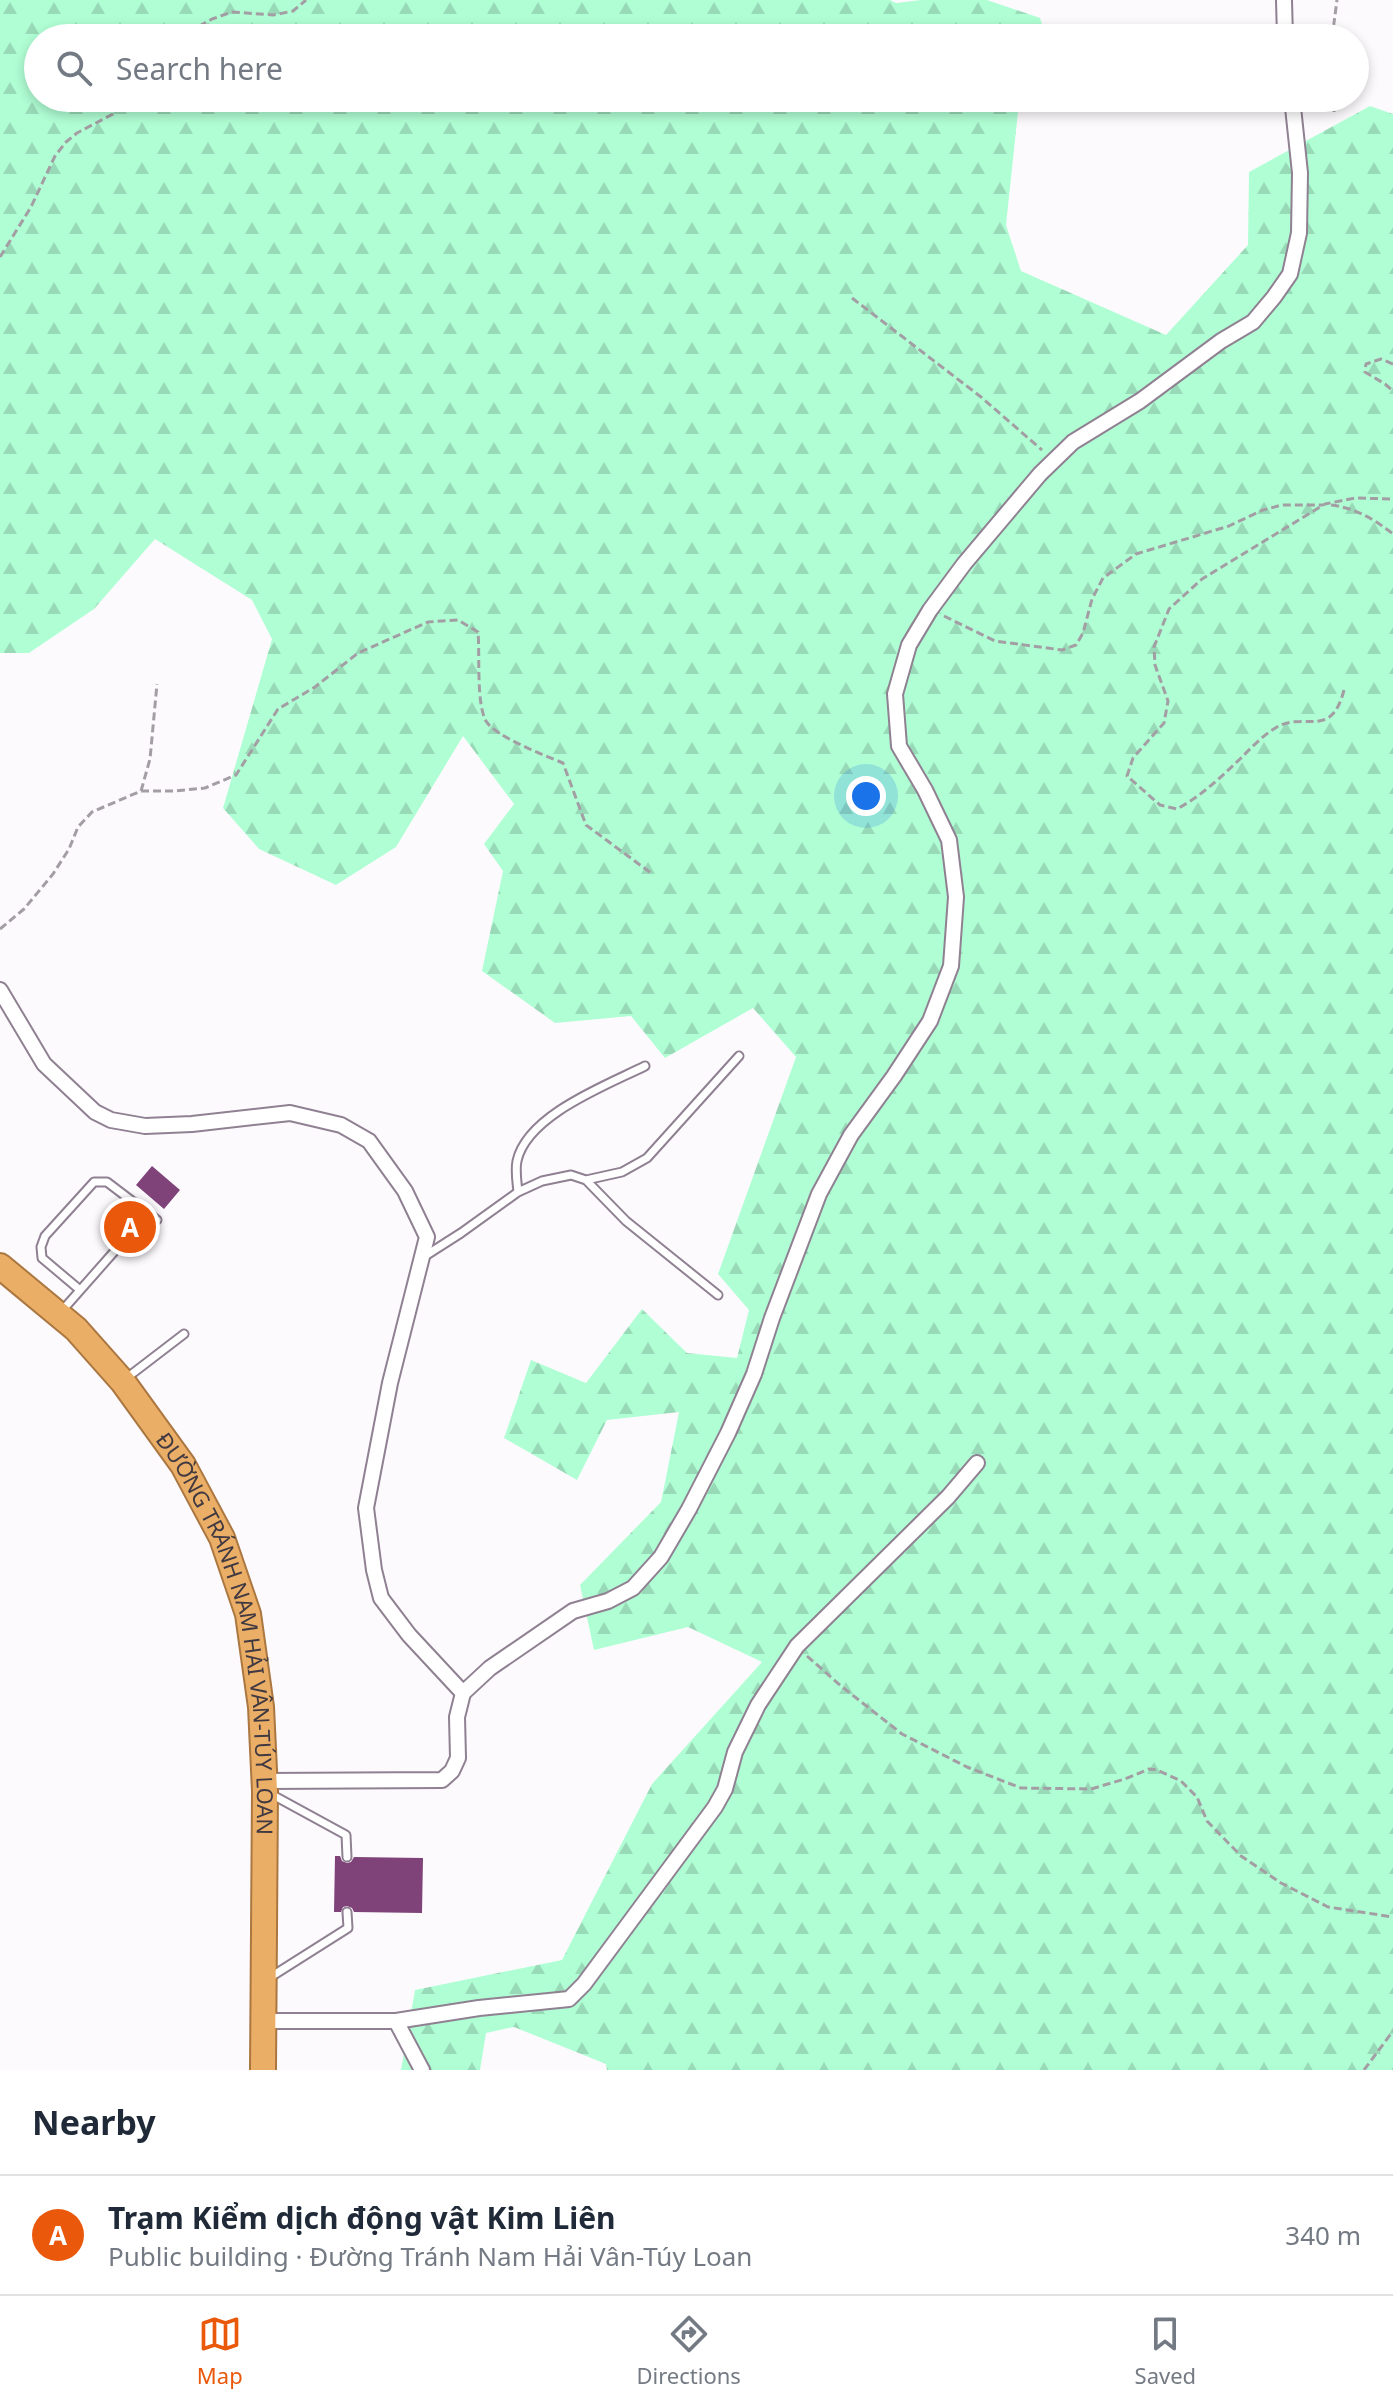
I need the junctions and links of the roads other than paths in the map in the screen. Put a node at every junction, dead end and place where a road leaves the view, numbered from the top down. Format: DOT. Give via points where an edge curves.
graph roads {
  1 [pos="1284,0"];
  2 [pos="1285,24"];
  3 [pos="1293,112"];
  4 [pos="0,990"];
  5 [pos="739,1056"];
  6 [pos="645,1066"];
  7 [pos="586,1180"];
  8 [pos="518,1192"];
  9 [pos="157,1220"];
  10 [pos="120,1245"];
  11 [pos="423,1257"];
  12 [pos="0,1266"];
  13 [pos="80,1290"];
  14 [pos="718,1295"];
  15 [pos="59,1314"];
  16 [pos="184,1334"];
  17 [pos="123,1382"];
  18 [pos="977,1463"];
  19 [pos="463,1693"];
  20 [pos="265,1786"];
  21 [pos="347,1857"];
  22 [pos="347,1912"];
  23 [pos="263,1981"];
  24 [pos="263,2021"];
  25 [pos="396,2021"];
  26 [pos="263,2070"];
  27 [pos="422,2070"];
  1 -- 2 [label="street"];
  3 -- 19 [label="street" via="1299,233 1290,274 1253,322 1054,460 983,541 909,645 895,694 899,746 949,840 956,897 951,966 930,1021 851,1135 819,1194 754,1374 689,1509 661,1557 633,1588 573,1611"];
  4 -- 11 [label="street" via="44,1064 95,1112 111,1120 161,1126 290,1113 341,1125 369,1141 405,1191 427,1237"];
  5 -- 7 [label="lane" via="647,1158 622,1172"];
  6 -- 8 [label="lane" via="584,1096 537,1128 517,1161"];
  7 -- 8 [label="lane" via="564,1175"];
  7 -- 14 [label="lane" via="626,1221"];
  8 -- 11 [label="lane"];
  9 -- 13 [label="lane" via="107,1182 94,1182 41,1247 42,1258"];
  10 -- 13 [label="lane"];
  11 -- 19 [label="street" via="390,1383 366,1508 381,1598"];
  12 -- 15 [label="highway, ĐƯỜNG TRÁNH NAM HẢI VÂN-TÚY LOAN"];
  13 -- 15 [label="lane"];
  15 -- 17 [label="highway, ĐƯỜNG TRÁNH NAM HẢI VÂN-TÚY LOAN"];
  16 -- 17 [label="lane"];
  17 -- 20 [label="highway, ĐƯỜNG TRÁNH NAM HẢI VÂN-TÚY LOAN" via="183,1465 222,1538 248,1614"];
  18 -- 25 [label="street" via="797,1646 758,1705 715,1807 569,1999"];
  19 -- 20 [label="street" via="457,1717 458,1758 442,1780"];
  20 -- 21 [label="lane" via="346,1835"];
  20 -- 23 [label="highway, ĐƯỜNG TRÁNH NAM HẢI VÂN-TÚY LOAN"];
  22 -- 23 [label="lane" via="348,1928"];
  23 -- 24 [label="highway, ĐƯỜNG TRÁNH NAM HẢI VÂN-TÚY LOAN"];
  24 -- 25 [label="street"];
  24 -- 26 [label="highway, ĐƯỜNG TRÁNH NAM HẢI VÂN-TÚY LOAN"];
  25 -- 27 [label="street"];
}
